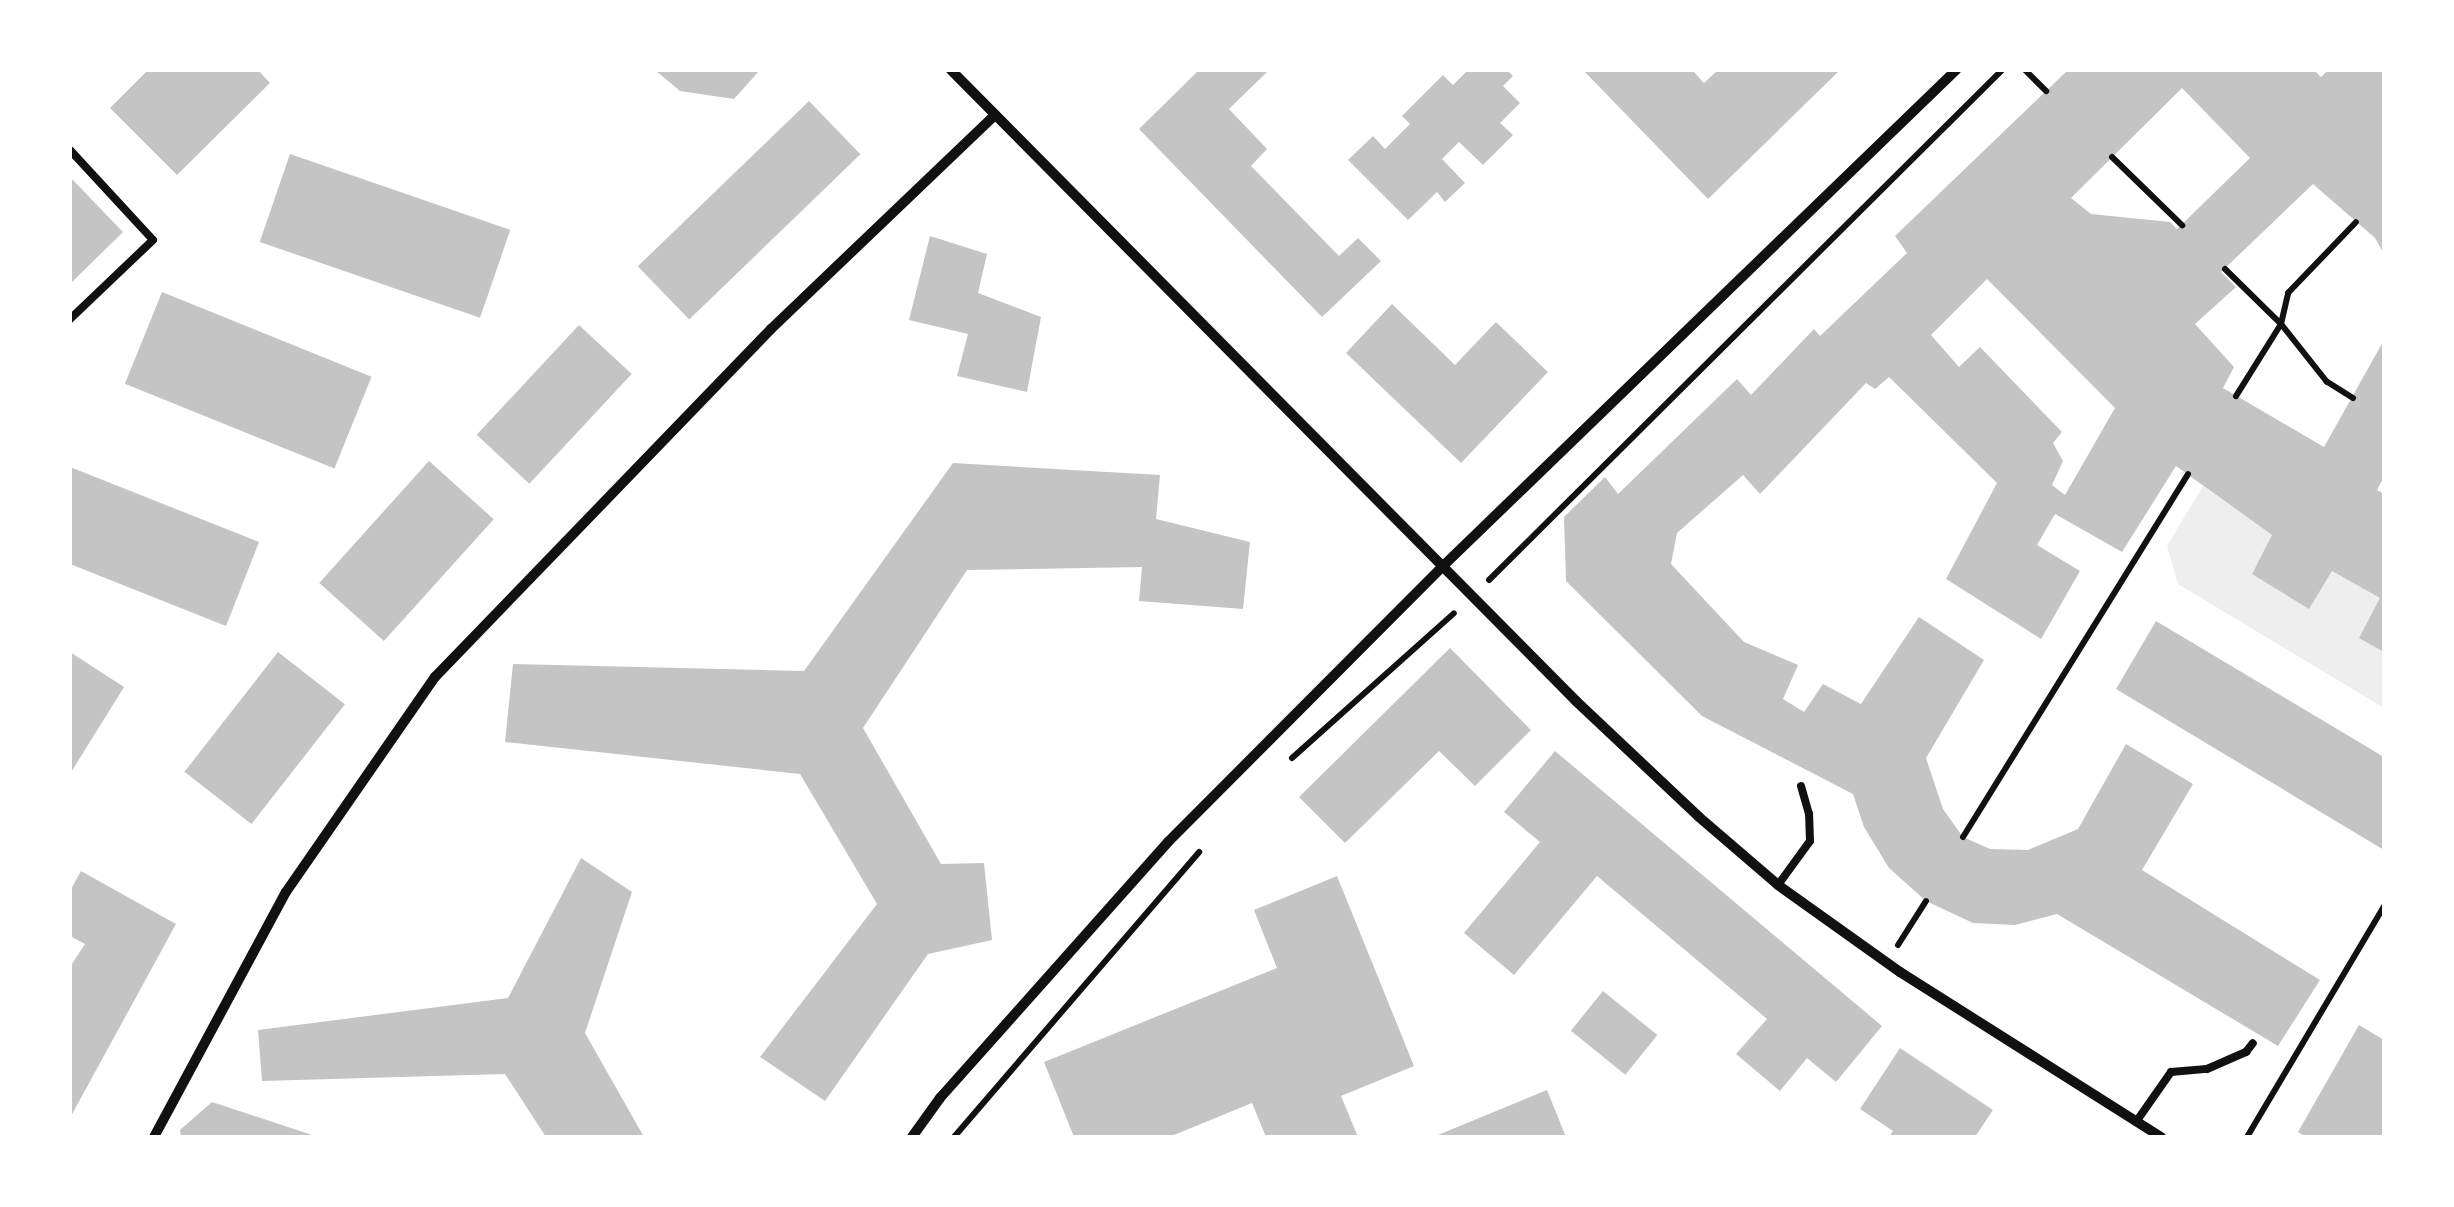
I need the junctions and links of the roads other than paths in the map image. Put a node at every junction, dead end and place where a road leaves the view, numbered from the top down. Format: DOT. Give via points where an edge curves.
graph roads {
  1 [pos="951,70"];
  2 [pos="1956,70"];
  3 [pos="995,115"];
  4 [pos="70,150"];
  5 [pos="70,319"];
  6 [pos="1443,566"];
  7 [pos="1801,786"];
  8 [pos="1778,884"];
  9 [pos="2252,1042"];
  10 [pos="2136,1122"];
  11 [pos="154,1137"];
  12 [pos="912,1137"];
  13 [pos="2161,1137"];
  1 -- 3 [label="street"];
  2 -- 6 [label="street"];
  3 -- 6 [label="street"];
  3 -- 11 [label="street" via="758,343 436,677 286,892"];
  4 -- 5 [label="lane" via="153,240"];
  6 -- 8 [label="street" via="1629,753"];
  6 -- 12 [label="street" via="1168,842"];
  7 -- 8 [label="lane" via="1810,842"];
  8 -- 10 [label="street"];
  9 -- 10 [label="lane" via="2246,1052 2207,1069 2172,1072"];
  10 -- 13 [label="street"];
}
